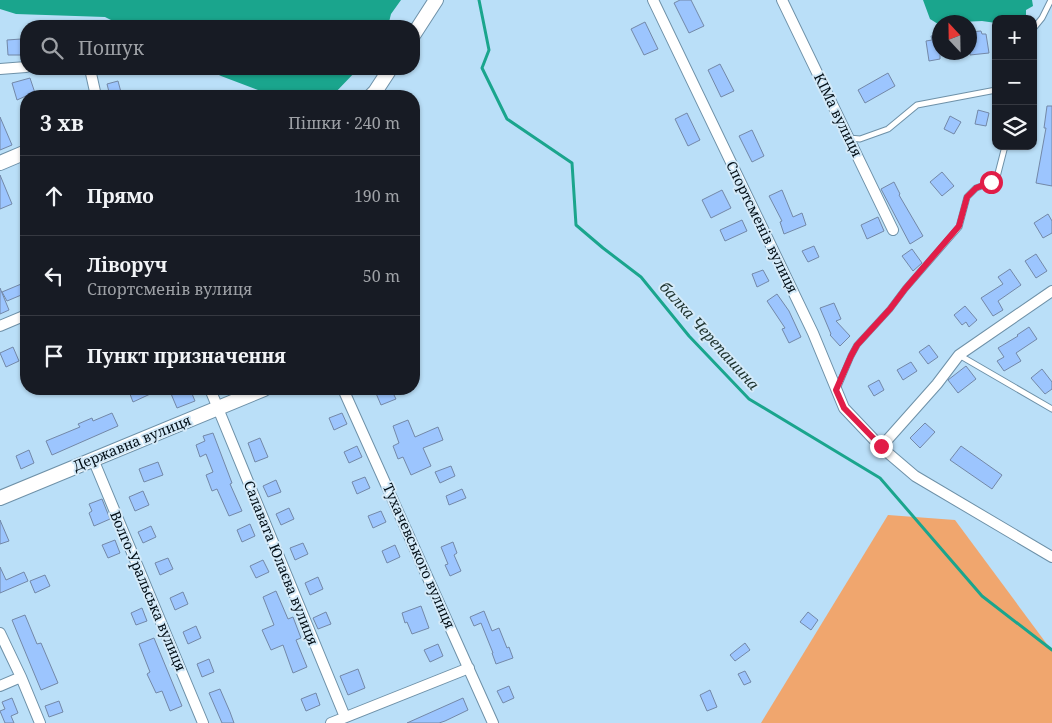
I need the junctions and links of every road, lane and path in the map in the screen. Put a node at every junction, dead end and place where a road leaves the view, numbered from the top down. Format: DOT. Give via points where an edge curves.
graph roads {
  1 [pos="436,0"];
  2 [pos="653,0"];
  3 [pos="782,0"];
  4 [pos="1052,0"];
  5 [pos="1037,24"];
  6 [pos="420,25"];
  7 [pos="20,67"];
  8 [pos="0,69"];
  9 [pos="91,75"];
  10 [pos="386,75"];
  11 [pos="95,90"];
  12 [pos="376,90"];
  13 [pos="992,91"];
  14 [pos="849,138"];
  15 [pos="1004,150"];
  16 [pos="20,155"];
  17 [pos="0,163"];
  18 [pos="893,230"];
  19 [pos="1052,291"];
  20 [pos="20,318"];
  21 [pos="0,326"];
  22 [pos="959,355"];
  23 [pos="836,390"];
  24 [pos="213,395"];
  25 [pos="249,395"];
  26 [pos="347,395"];
  27 [pos="218,408"];
  28 [pos="1052,409"];
  29 [pos="881,446"];
  30 [pos="92,459"];
  31 [pos="0,498"];
  32 [pos="1052,557"];
  33 [pos="0,632"];
  34 [pos="469,668"];
  35 [pos="21,677"];
  36 [pos="0,686"];
  37 [pos="345,717"];
  38 [pos="40,723"];
  39 [pos="204,723"];
  40 [pos="331,723"];
  41 [pos="493,723"];
  1 -- 6 [label="main road"];
  2 -- 23 [label="street, Спортсменів вулиця" via="813,332"];
  3 -- 14 [label="street, КІМа вулиця"];
  4 -- 5 [label="lane"];
  7 -- 8 [label="street"];
  9 -- 11 [label="street"];
  10 -- 12 [label="main road"];
  13 -- 14 [label="lane" via="917,105 888,129 860,139"];
  14 -- 18 [label="street, КІМа вулиця"];
  15 -- 23 [label="lane" via="996,181 976,188 967,197 959,226 857,345"];
  16 -- 17 [label="main road"];
  19 -- 22 [label="street"];
  20 -- 21 [label="street"];
  22 -- 28 [label="lane"];
  22 -- 29 [label="street"];
  23 -- 29 [label="street, Спортсменів вулиця" via="844,408"];
  24 -- 27 [label="street, Салавата Юлаєва вулиця"];
  25 -- 27 [label="main road, Державна вулиця"];
  26 -- 34 [label="street, Тухачевського вулиця"];
  27 -- 30 [label="main road, Державна вулиця"];
  27 -- 37 [label="street, Салавата Юлаєва вулиця"];
  29 -- 32 [label="street, Спортсменів вулиця" via="915,476"];
  30 -- 31 [label="main road, Державна вулиця"];
  30 -- 39 [label="street, Волго-Уральська вулиця"];
  33 -- 35 [label="street"];
  34 -- 37 [label="street"];
  34 -- 41 [label="street, Тухачевського вулиця"];
  35 -- 36 [label="street"];
  35 -- 38 [label="street"];
  37 -- 40 [label="street"];
}
